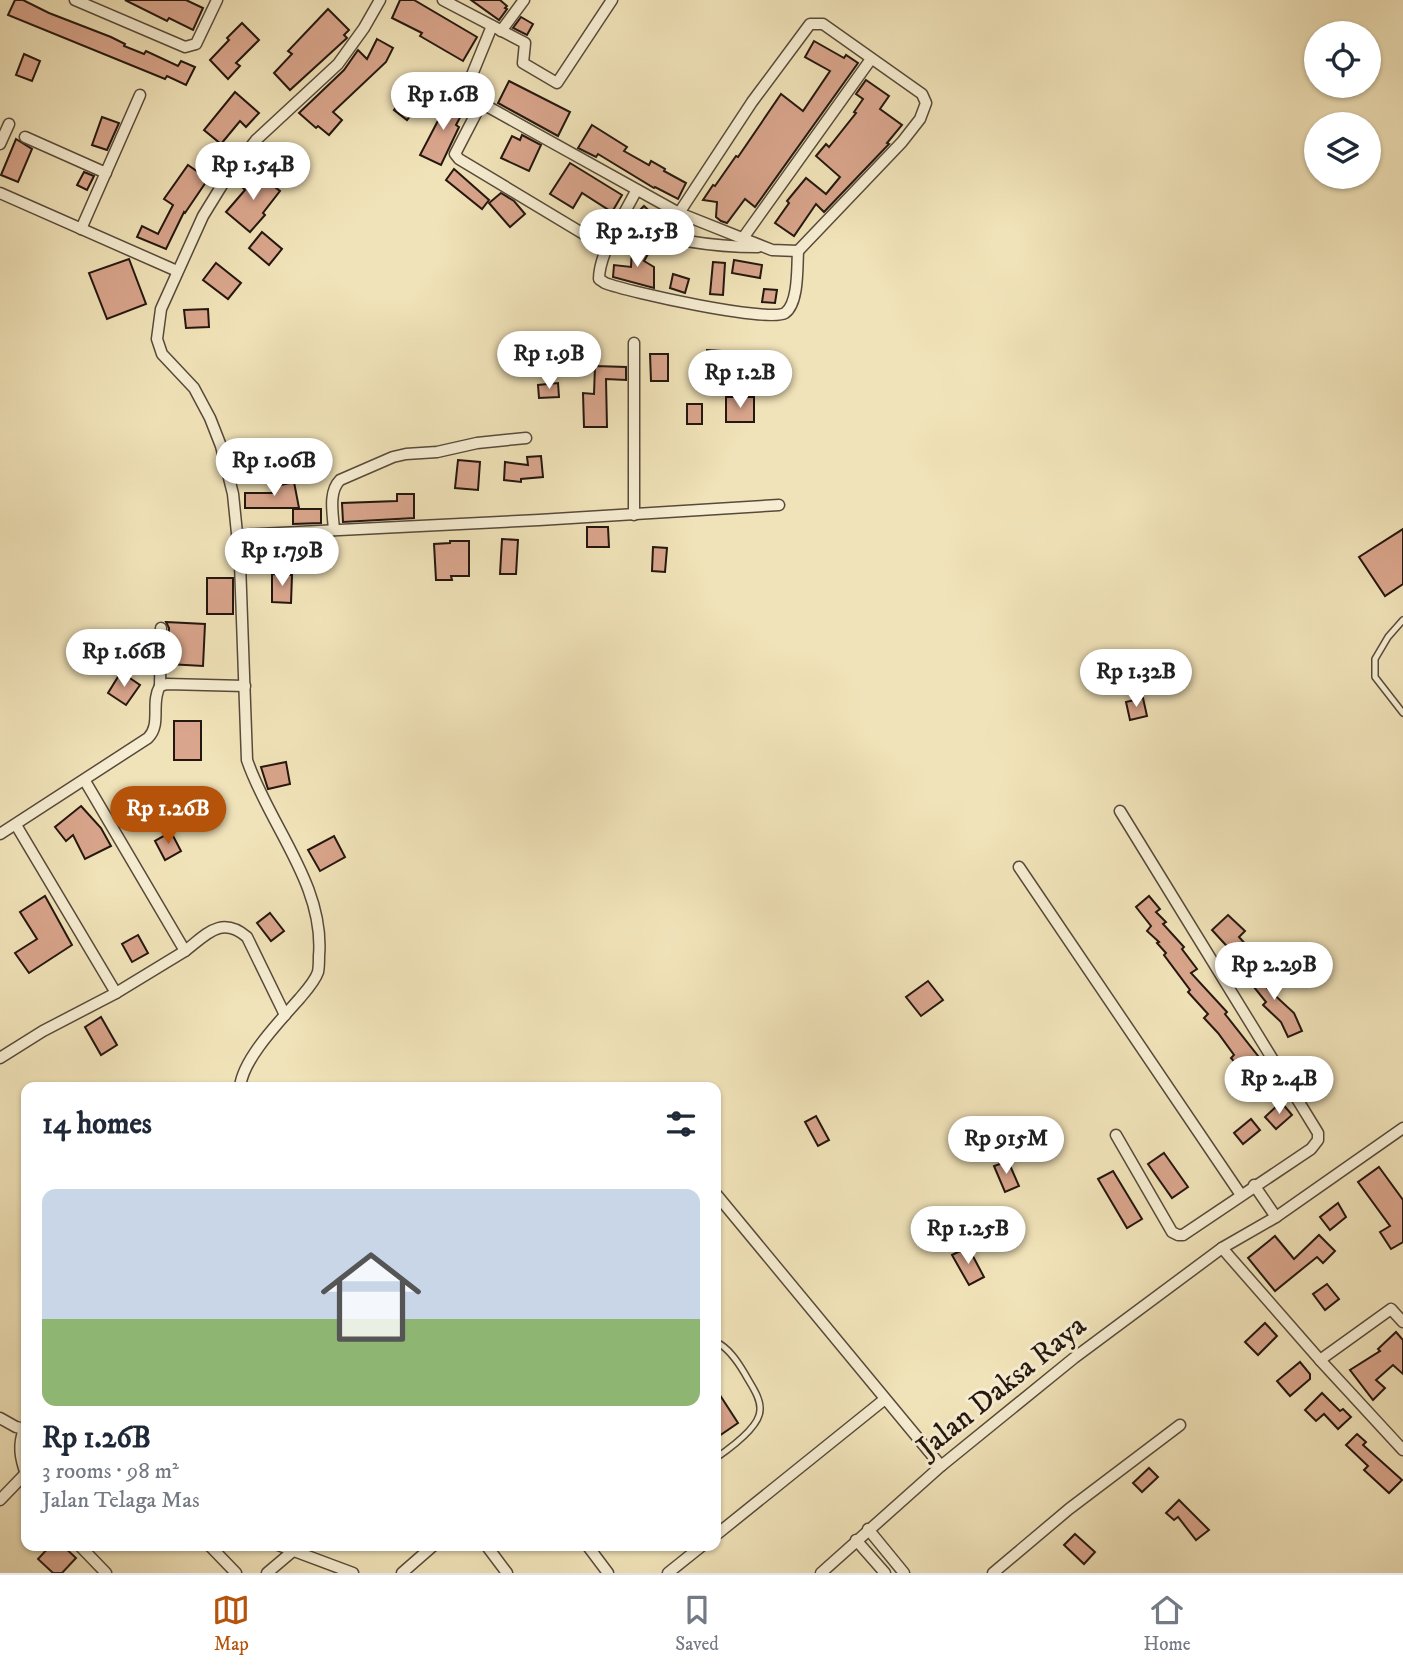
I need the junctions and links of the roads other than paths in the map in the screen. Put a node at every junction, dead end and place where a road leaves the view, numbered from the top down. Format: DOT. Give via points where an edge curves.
graph roads {
  1 [pos="75,0"];
  2 [pos="217,0"];
  3 [pos="380,0"];
  4 [pos="443,0"];
  5 [pos="524,0"];
  6 [pos="612,0"];
  7 [pos="461,4"];
  8 [pos="497,28"];
  9 [pos="872,59"];
  10 [pos="140,95"];
  11 [pos="482,102"];
  12 [pos="9,124"];
  13 [pos="25,137"];
  14 [pos="0,144"];
  15 [pos="106,173"];
  16 [pos="636,191"];
  17 [pos="0,193"];
  18 [pos="679,213"];
  19 [pos="620,224"];
  20 [pos="81,229"];
  21 [pos="743,238"];
  22 [pos="761,247"];
  23 [pos="607,248"];
  24 [pos="798,251"];
  25 [pos="177,271"];
  26 [pos="634,343"];
  27 [pos="526,438"];
  28 [pos="779,505"];
  29 [pos="634,514"];
  30 [pos="334,530"];
  31 [pos="238,534"];
  32 [pos="1403,620"];
  33 [pos="161,628"];
  34 [pos="160,686"];
  35 [pos="245,687"];
  36 [pos="1403,712"];
  37 [pos="85,781"];
  38 [pos="1120,811"];
  39 [pos="16,825"];
  40 [pos="0,834"];
  41 [pos="1019,867"];
  42 [pos="185,951"];
  43 [pos="116,993"];
  44 [pos="285,1015"];
  45 [pos="0,1058"];
  46 [pos="240,1082"];
  47 [pos="1403,1128"];
  48 [pos="1116,1135"];
  49 [pos="1254,1185"];
  50 [pos="1241,1195"];
  51 [pos="721,1200"];
  52 [pos="1276,1217"];
  53 [pos="1222,1248"];
  54 [pos="1397,1309"];
  55 [pos="1403,1322"];
  56 [pos="721,1345"];
  57 [pos="1320,1360"];
  58 [pos="885,1398"];
  59 [pos="0,1418"];
  60 [pos="1180,1424"];
  61 [pos="21,1427"];
  62 [pos="21,1438"];
  63 [pos="1403,1450"];
  64 [pos="721,1454"];
  65 [pos="21,1461"];
  66 [pos="941,1466"];
  67 [pos="21,1478"];
  68 [pos="0,1500"];
  69 [pos="868,1529"];
  70 [pos="721,1531"];
  71 [pos="856,1540"];
  72 [pos="85,1551"];
  73 [pos="215,1551"];
  74 [pos="293,1551"];
  75 [pos="427,1551"];
  76 [pos="490,1551"];
  77 [pos="593,1551"];
  78 [pos="696,1551"];
  79 [pos="106,1573"];
  80 [pos="236,1573"];
  81 [pos="267,1573"];
  82 [pos="353,1573"];
  83 [pos="403,1573"];
  84 [pos="506,1573"];
  85 [pos="608,1573"];
  86 [pos="668,1573"];
  87 [pos="821,1573"];
  88 [pos="886,1573"];
  89 [pos="904,1573"];
  90 [pos="993,1573"];
  1 -- 2 [label="street" via="185,47 196,44"];
  3 -- 25 [label="street" via="338,64 256,140 228,177"];
  4 -- 7 [label="street"];
  5 -- 8 [label="street"];
  6 -- 8 [label="street" via="557,83 523,63 525,43"];
  7 -- 8 [label="street"];
  8 -- 11 [label="street" via="467,87 474,99"];
  9 -- 18 [label="street" via="823,24 810,24"];
  9 -- 21 [label="street"];
  9 -- 24 [label="street" via="922,94 925,109 902,142"];
  10 -- 15 [label="street"];
  11 -- 16 [label="street"];
  11 -- 23 [label="street" via="455,154"];
  12 -- 14 [label="street"];
  13 -- 15 [label="street"];
  15 -- 20 [label="street"];
  16 -- 18 [label="street"];
  16 -- 19 [label="street"];
  17 -- 20 [label="street"];
  18 -- 21 [label="street"];
  19 -- 22 [label="street" via="652,235"];
  19 -- 23 [label="street"];
  20 -- 25 [label="street"];
  21 -- 22 [label="street"];
  22 -- 24 [label="street"];
  23 -- 24 [label="street" via="599,270 599,279 605,284 762,315 788,311"];
  25 -- 31 [label="street" via="161,309 157,339 162,354 194,388 210,418 233,494"];
  26 -- 29 [label="street"];
  27 -- 30 [label="street" via="406,454 340,480 333,493"];
  28 -- 29 [label="street"];
  29 -- 30 [label="street"];
  30 -- 31 [label="street"];
  31 -- 35 [label="street"];
  32 -- 36 [label="lane" via="1375,659 1375,677"];
  33 -- 34 [label="street"];
  34 -- 35 [label="street"];
  34 -- 37 [label="street" via="153,732"];
  35 -- 44 [label="street" via="247,761 301,872 320,926 318,972"];
  37 -- 39 [label="street"];
  37 -- 42 [label="street"];
  38 -- 49 [label="street" via="1318,1133 1311,1149"];
  39 -- 40 [label="street"];
  39 -- 43 [label="street"];
  41 -- 50 [label="street"];
  42 -- 43 [label="street"];
  42 -- 44 [label="street" via="214,929 229,926 239,930 247,937"];
  43 -- 45 [label="street"];
  44 -- 46 [label="street"];
  47 -- 52 [label="street, Jalan Daksa Raya"];
  48 -- 50 [label="street" via="1172,1232 1178,1235"];
  49 -- 50 [label="street"];
  49 -- 52 [label="street"];
  51 -- 58 [label="street"];
  52 -- 53 [label="street, Jalan Daksa Raya"];
  53 -- 57 [label="street"];
  53 -- 66 [label="street, Jalan Daksa Raya" via="1074,1358"];
  54 -- 55 [label="street"];
  54 -- 57 [label="street"];
  56 -- 64 [label="lane" via="741,1366 760,1411 757,1422"];
  57 -- 63 [label="street"];
  58 -- 66 [label="street"];
  58 -- 70 [label="street"];
  59 -- 61 [label="street"];
  60 -- 90 [label="street"];
  62 -- 65 [label="street"];
  66 -- 69 [label="street, Jalan Daksa Raya"];
  67 -- 68 [label="street"];
  69 -- 71 [label="street, Jalan Daksa Raya"];
  69 -- 89 [label="street"];
  71 -- 87 [label="street, Jalan Daksa Raya"];
  71 -- 88 [label="street"];
  72 -- 79 [label="street"];
  73 -- 80 [label="street"];
  74 -- 81 [label="street"];
  74 -- 82 [label="street"];
  75 -- 83 [label="street"];
  76 -- 84 [label="street"];
  77 -- 85 [label="street"];
  78 -- 86 [label="street"];
}
